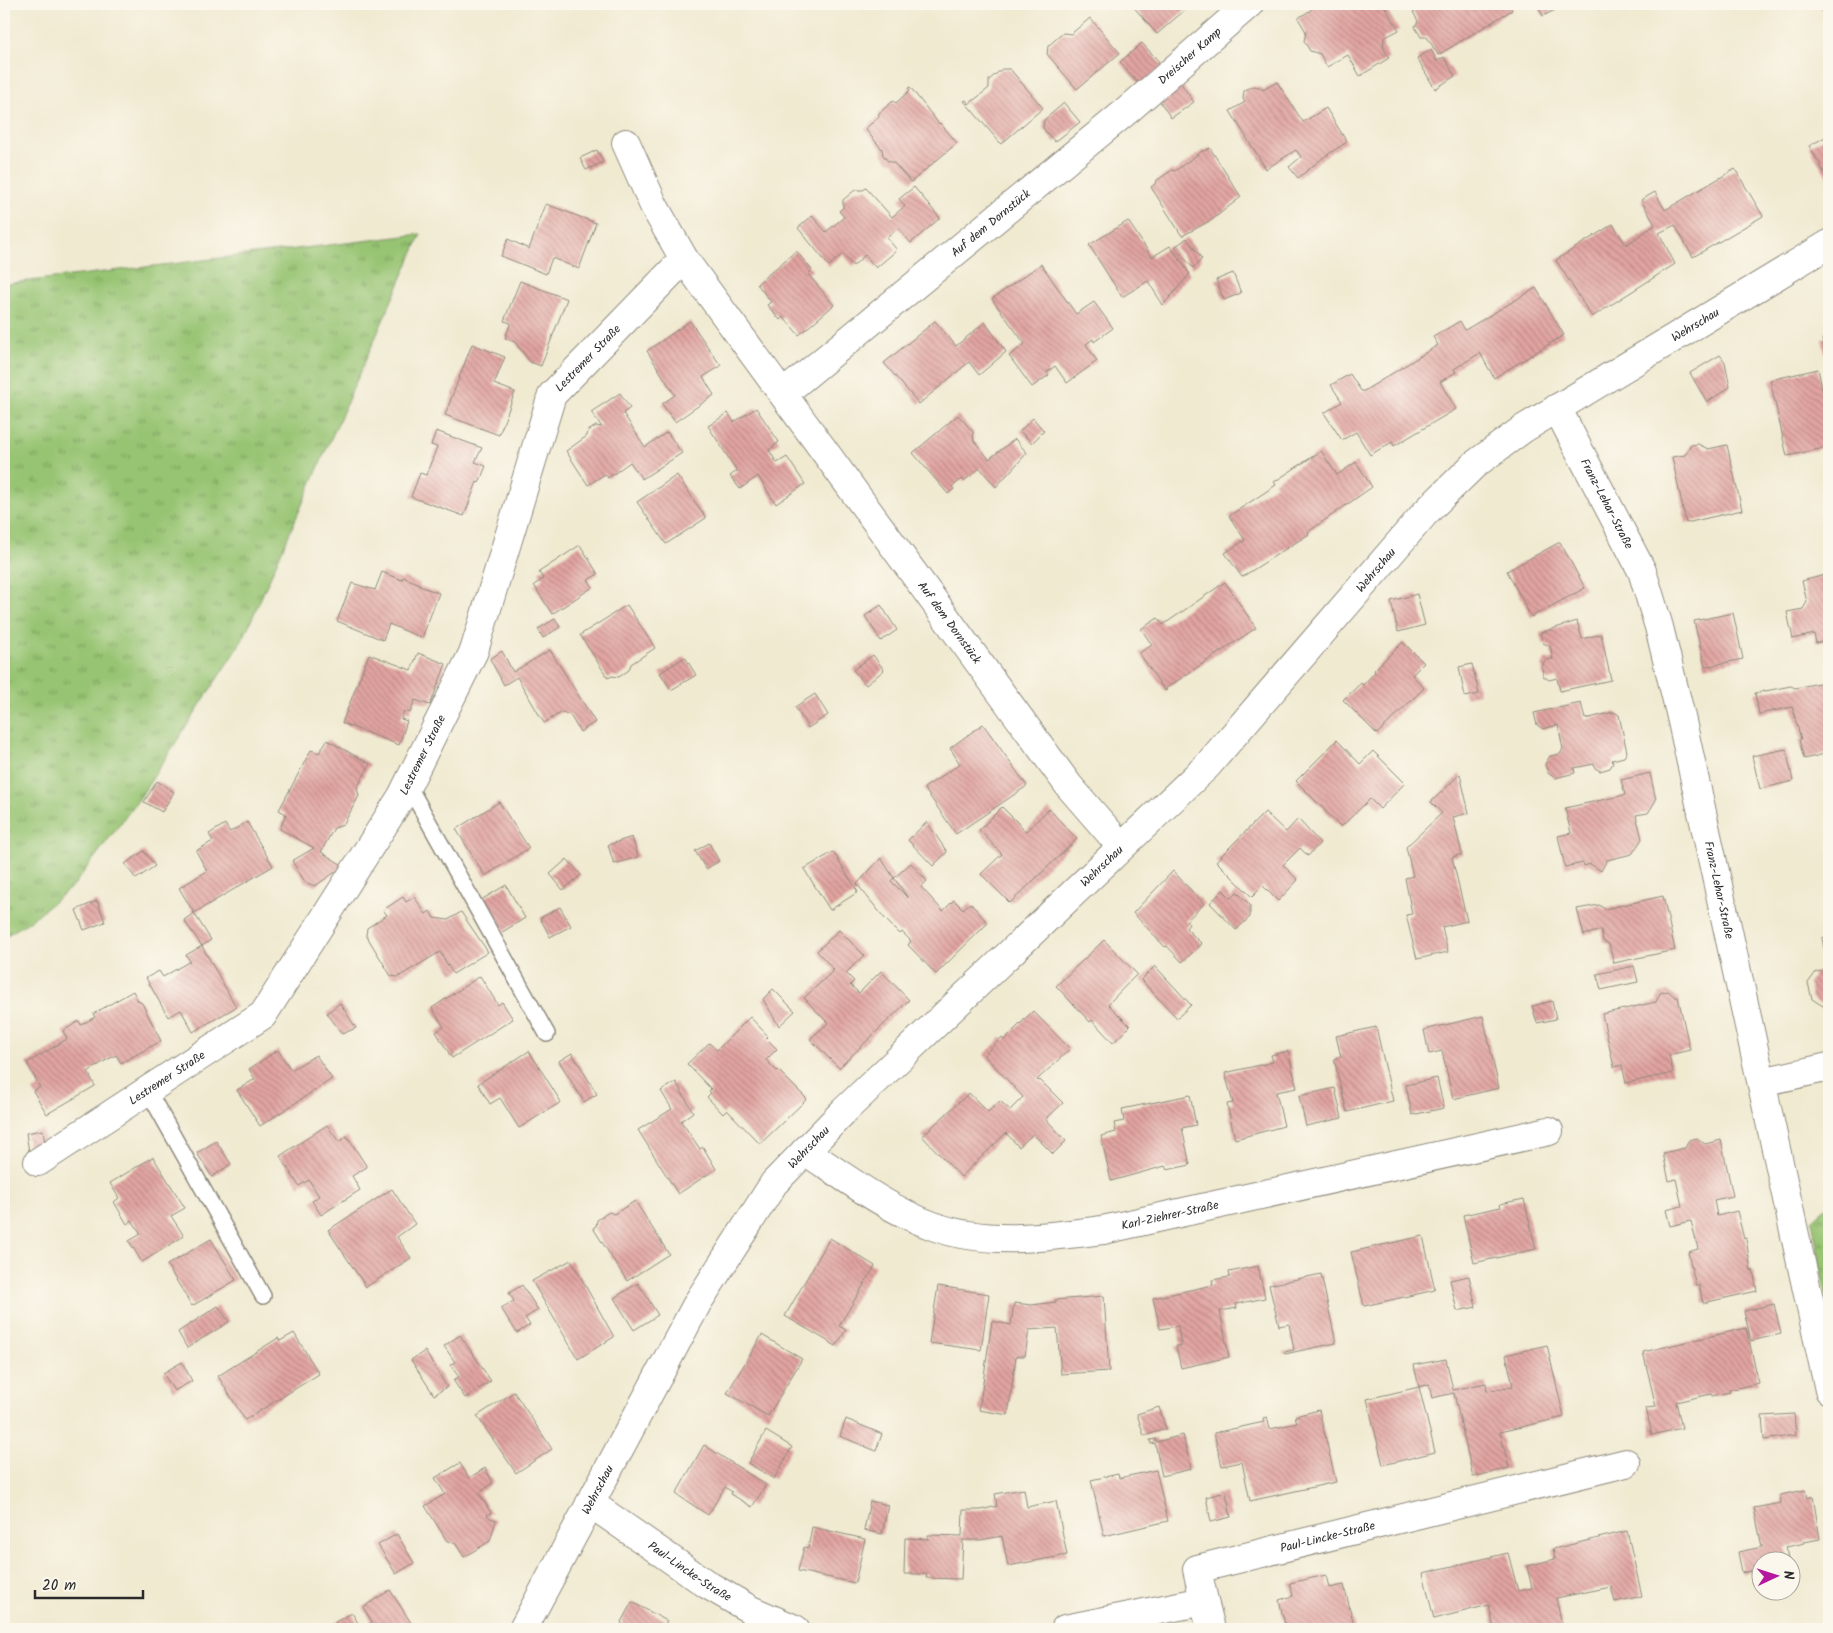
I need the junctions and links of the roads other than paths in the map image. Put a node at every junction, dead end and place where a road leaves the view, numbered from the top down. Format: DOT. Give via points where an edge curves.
graph roads {
  1 [pos="1249,4"];
  2 [pos="1129,109"];
  3 [pos="626,143"];
  4 [pos="1829,244"];
  5 [pos="684,259"];
  6 [pos="783,394"];
  7 [pos="1557,408"];
  8 [pos="408,785"];
  9 [pos="1121,846"];
  10 [pos="547,1034"];
  11 [pos="1829,1066"];
  12 [pos="1762,1082"];
  13 [pos="148,1091"];
  14 [pos="1549,1131"];
  15 [pos="805,1151"];
  16 [pos="38,1162"];
  17 [pos="263,1296"];
  18 [pos="1829,1390"];
  19 [pos="1626,1462"];
  20 [pos="590,1503"];
  21 [pos="1204,1601"];
  22 [pos="522,1629"];
  23 [pos="795,1629"];
  24 [pos="1065,1629"];
  25 [pos="1211,1629"];
  1 -- 2 [label="street, Dreischer Kamp"];
  2 -- 6 [label="street, Auf dem Dornstück"];
  3 -- 5 [label="street, Auf dem Dornstück" via="654,206"];
  4 -- 7 [label="street, Wehrschau"];
  5 -- 6 [label="street, Auf dem Dornstück"];
  5 -- 8 [label="street, Lestremer Straße" via="552,395 474,651"];
  6 -- 9 [label="street, Auf dem Dornstück" via="1069,786"];
  7 -- 9 [label="street, Wehrschau" via="1522,429 1474,465 1425,513 1207,766"];
  7 -- 12 [label="street, Franz-Lehar-Straße" via="1642,571 1656,617"];
  8 -- 10 [label="lane"];
  8 -- 13 [label="street, Lestremer Straße" via="263,1015"];
  9 -- 15 [label="street, Wehrschau"];
  11 -- 12 [label="street"];
  12 -- 18 [label="street, Franz-Lehar-Straße"];
  13 -- 16 [label="street, Lestremer Straße"];
  13 -- 17 [label="lane"];
  14 -- 15 [label="street, Karl-Ziehrer-Straße" via="1103,1230 1010,1238 972,1236 934,1226 886,1204"];
  15 -- 20 [label="street, Wehrschau" via="774,1183 698,1302"];
  19 -- 21 [label="street, Paul-Lincke-Straße" via="1197,1569"];
  20 -- 22 [label="street, Wehrschau"];
  20 -- 23 [label="street, Paul-Lincke-Straße" via="708,1585 751,1610"];
  21 -- 24 [label="street"];
  21 -- 25 [label="street"];
}
